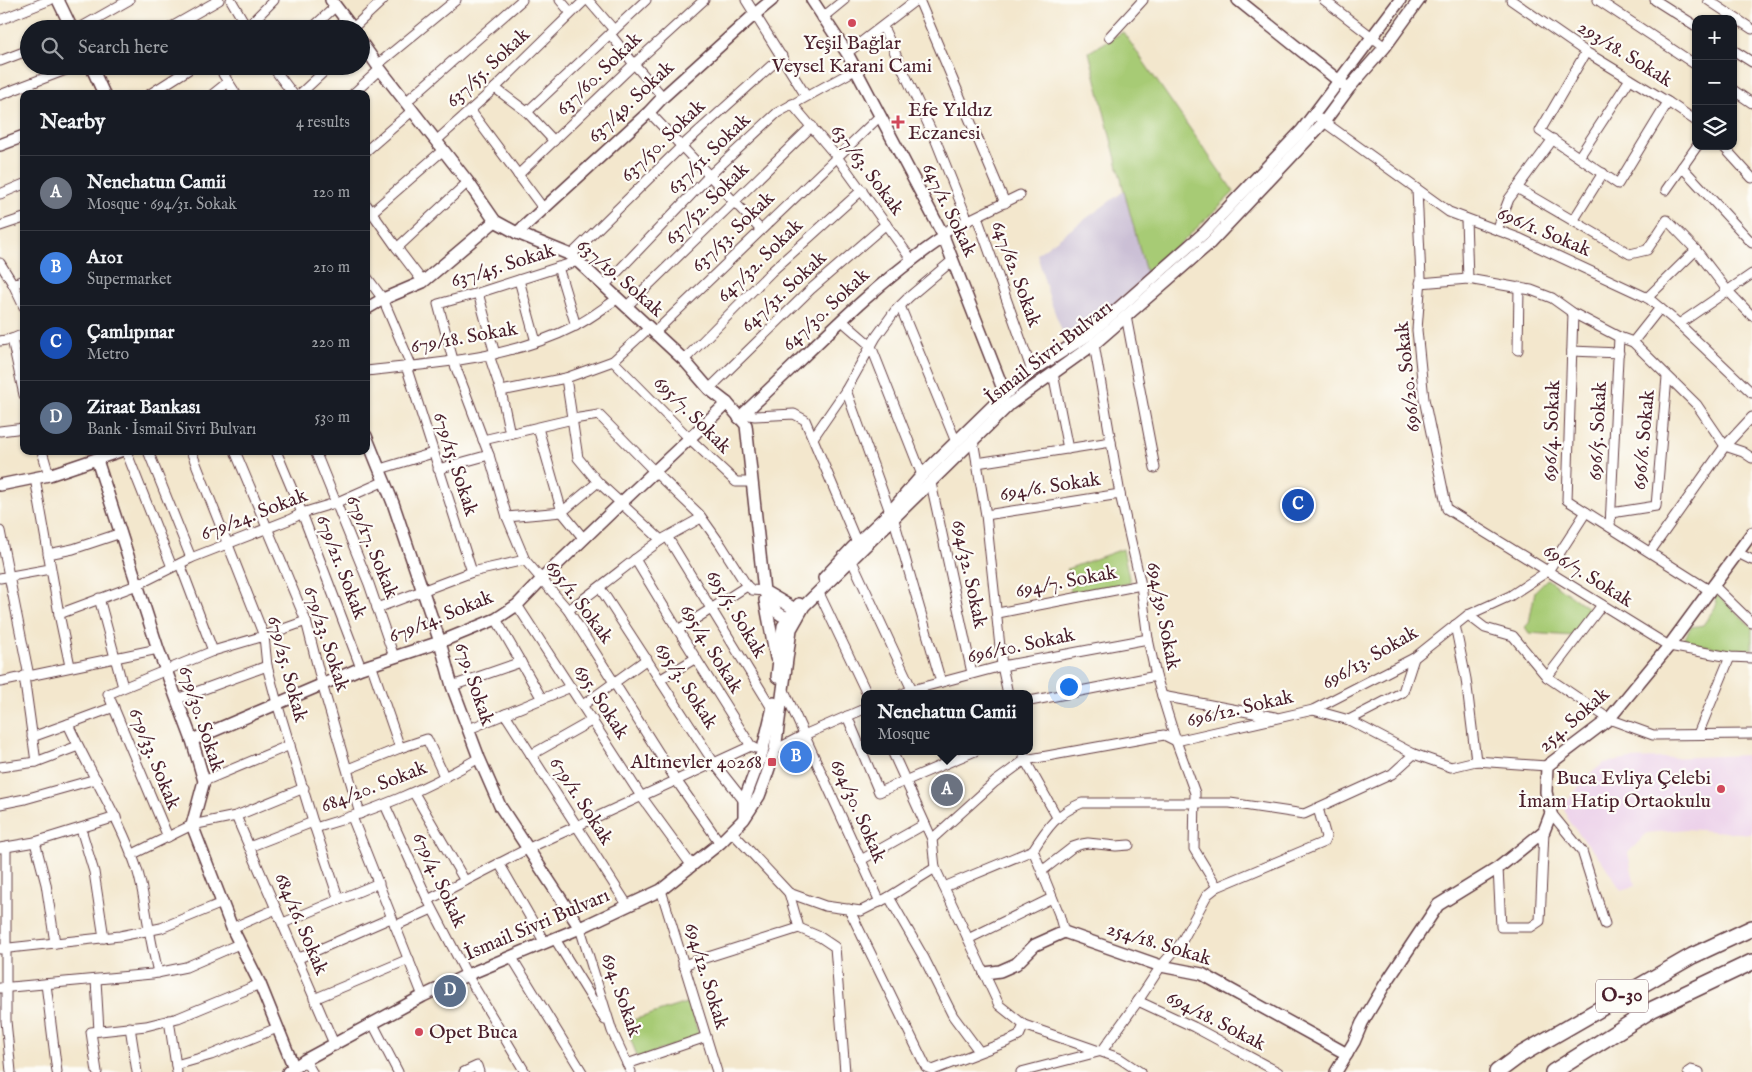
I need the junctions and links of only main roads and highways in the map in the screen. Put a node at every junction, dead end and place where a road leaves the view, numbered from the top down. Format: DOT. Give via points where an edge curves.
graph roads {
  1 [pos="1752,928"];
  2 [pos="1752,962"];
  3 [pos="1497,1072"];
  4 [pos="1553,1072"];
  1 -- 3 [label="highway, O-30" via="1692,956 1520,1055"];
  2 -- 4 [label="highway, O-30" via="1653,1009"];
}
